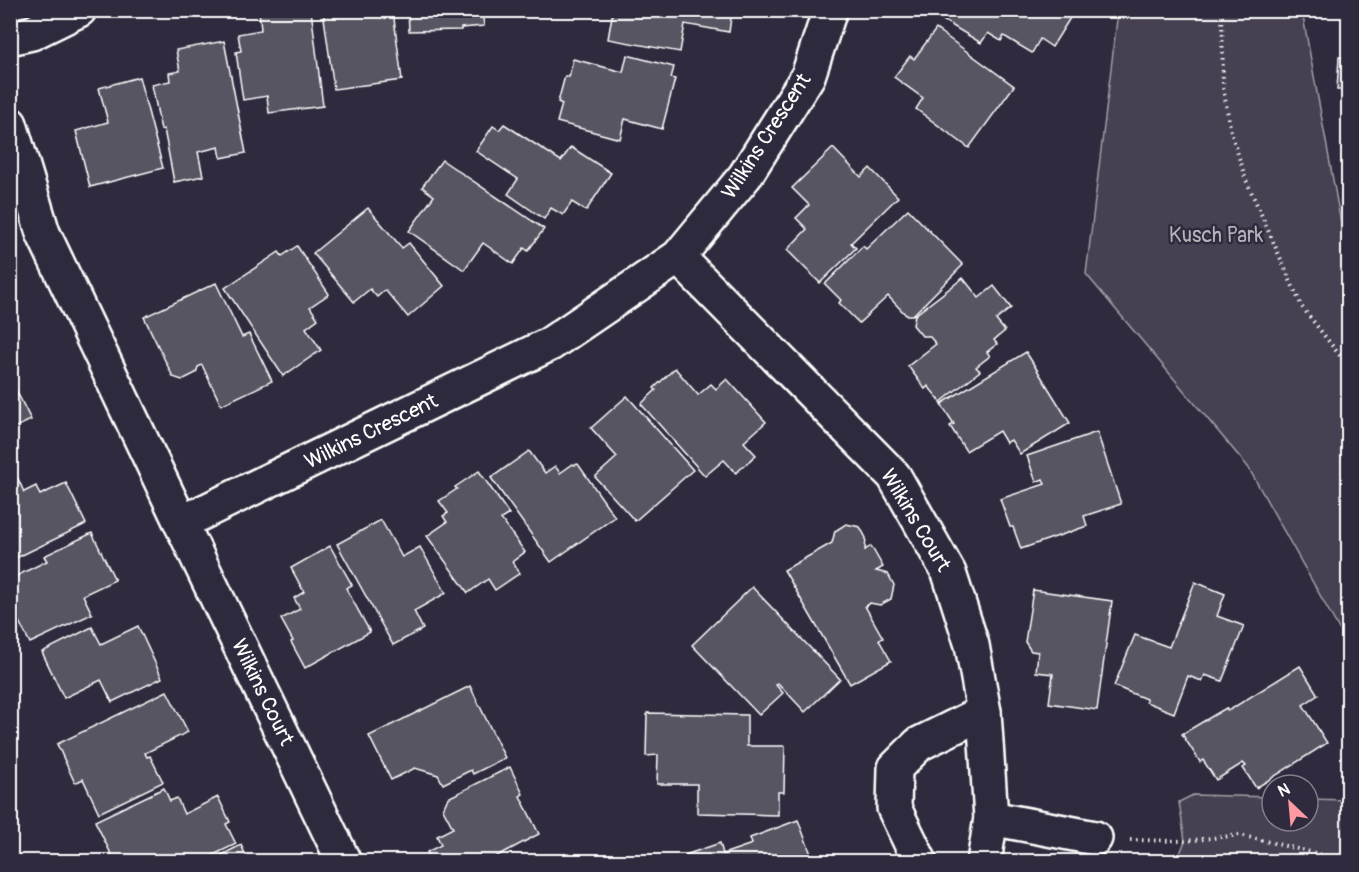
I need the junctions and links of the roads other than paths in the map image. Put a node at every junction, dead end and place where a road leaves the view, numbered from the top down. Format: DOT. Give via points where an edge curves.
graph roads {
  1 [pos="79,10"];
  2 [pos="830,10"];
  3 [pos="10,38"];
  4 [pos="10,124"];
  5 [pos="678,257"];
  6 [pos="181,523"];
  7 [pos="984,712"];
  8 [pos="991,818"];
  9 [pos="1095,838"];
  10 [pos="344,861"];
  11 [pos="920,861"];
  12 [pos="984,861"];
  1 -- 3 [label="street" via="32,33"];
  2 -- 5 [label="street, Wilkins Crescent" via="808,75 745,176"];
  4 -- 6 [label="street" via="43,233"];
  5 -- 6 [label="street, Wilkins Crescent" via="550,344"];
  5 -- 7 [label="street, Wilkins Court" via="894,476 949,573 972,645"];
  6 -- 10 [label="street, Wilkins Court"];
  7 -- 8 [label="street, Wilkins Court"];
  7 -- 11 [label="street" via="920,744 895,768 894,808"];
  8 -- 9 [label="street"];
  8 -- 12 [label="street, Wilkins Court"];
}
